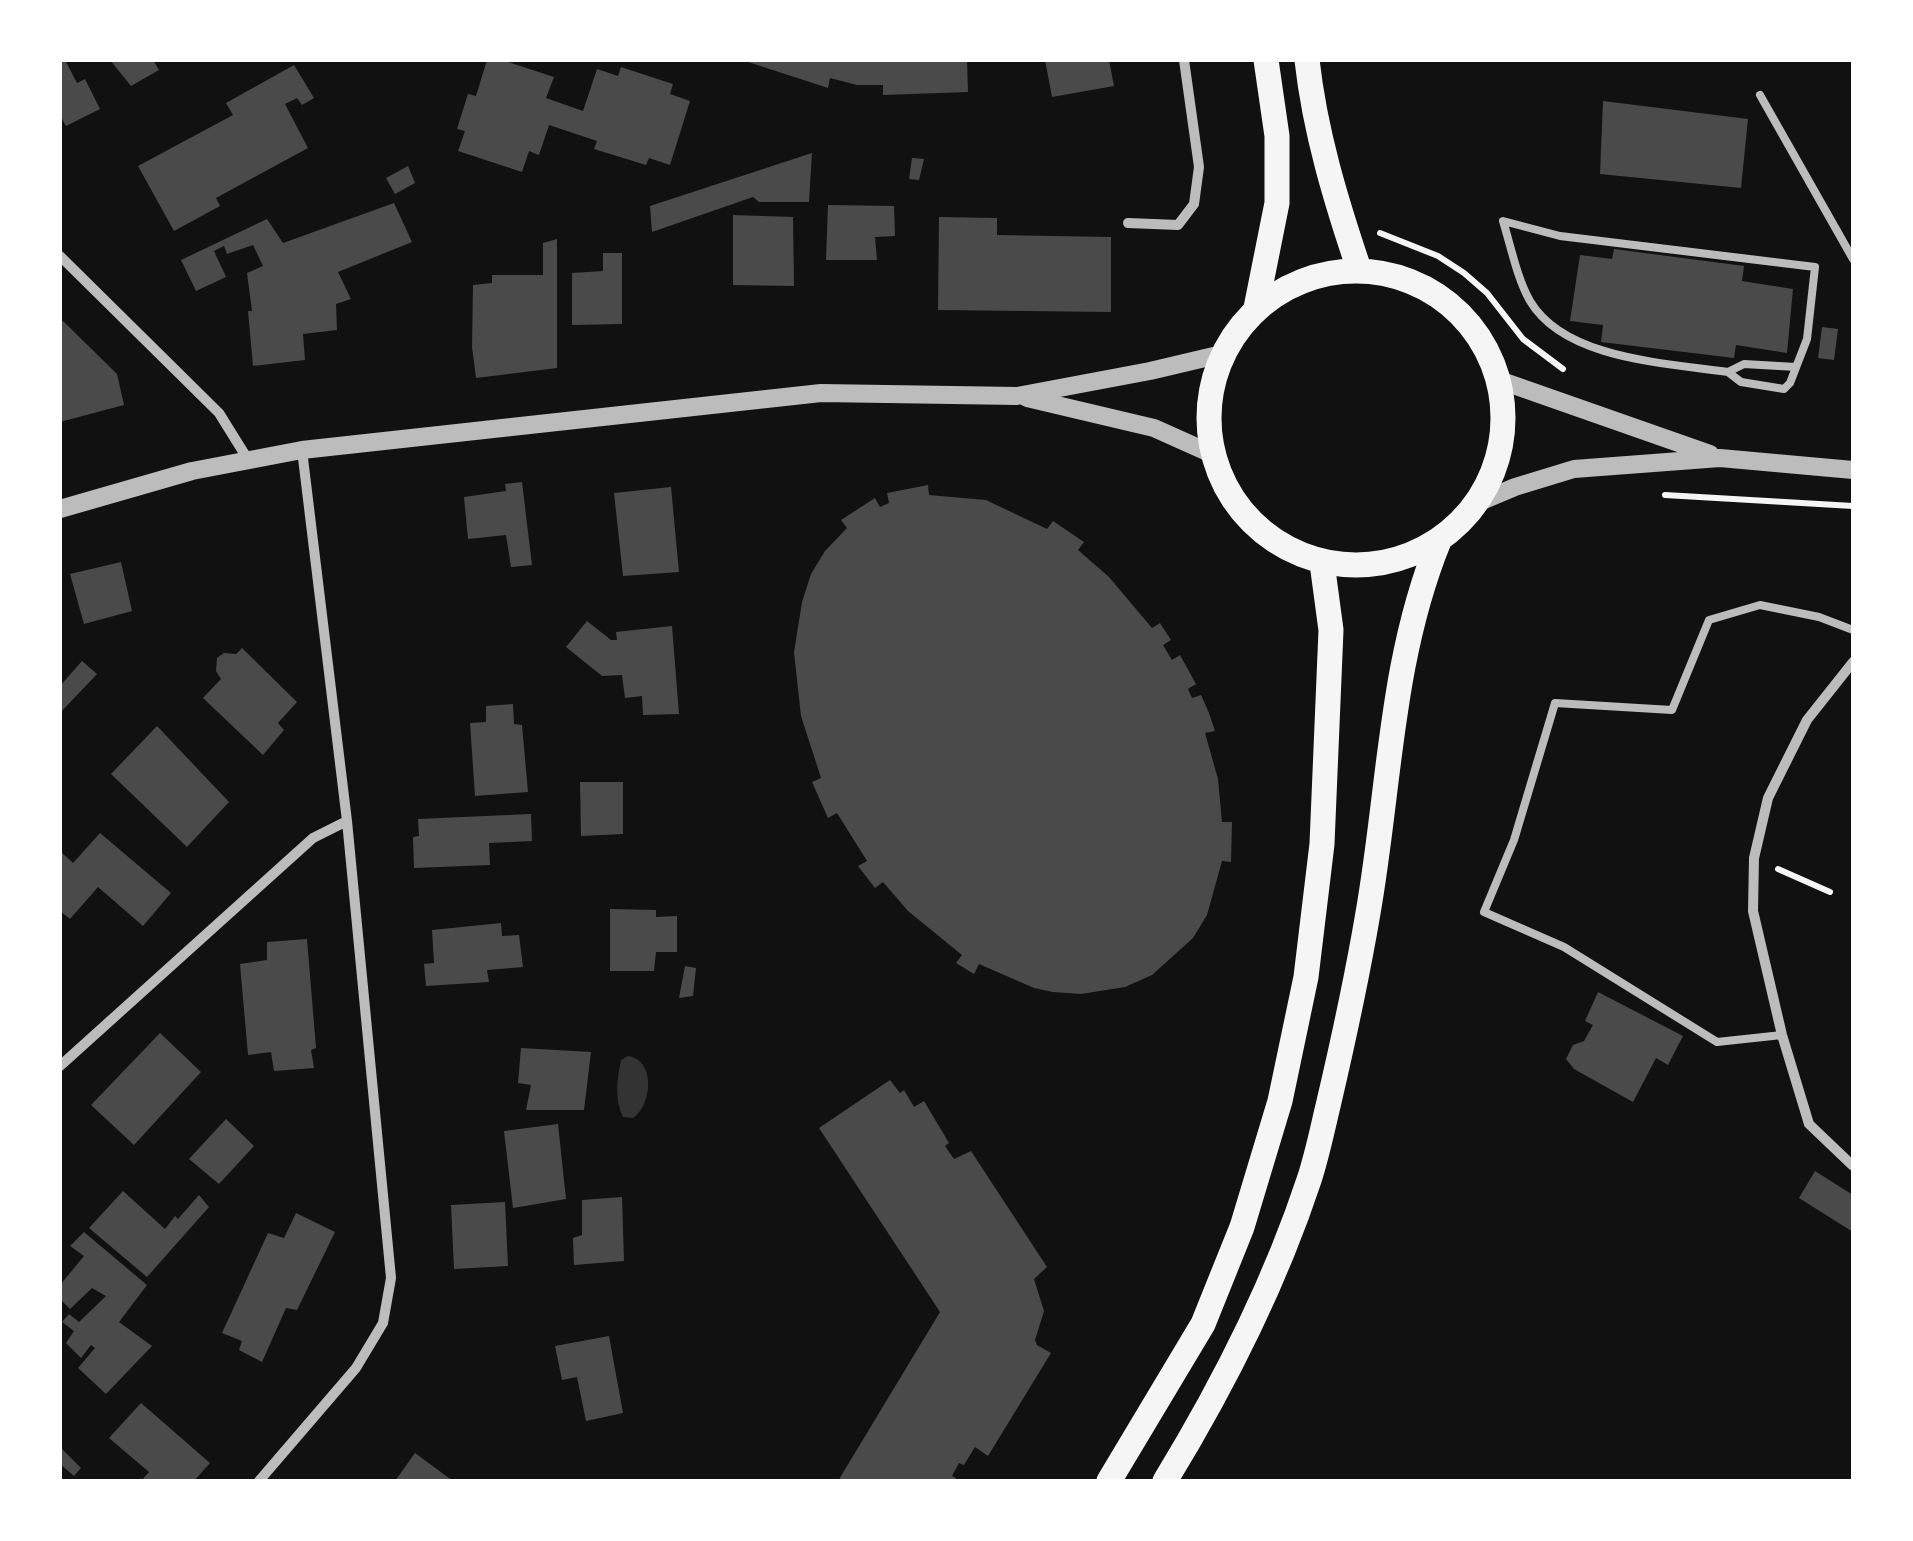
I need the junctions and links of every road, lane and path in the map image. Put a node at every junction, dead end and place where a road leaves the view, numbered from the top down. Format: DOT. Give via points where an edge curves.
graph roads {
  1 [pos="1184,60"];
  2 [pos="1266,60"];
  3 [pos="1307,60"];
  4 [pos="1760,96"];
  5 [pos="1336,198"];
  6 [pos="1128,223"];
  7 [pos="60,256"];
  8 [pos="1853,259"];
  9 [pos="1359,270"];
  10 [pos="1256,308"];
  11 [pos="1222,354"];
  12 [pos="1796,367"];
  13 [pos="1728,372"];
  14 [pos="1500,380"];
  15 [pos="1017,396"];
  16 [pos="1575,407"];
  17 [pos="302,450"];
  18 [pos="1212,454"];
  19 [pos="247,458"];
  20 [pos="1720,458"];
  21 [pos="1853,470"];
  22 [pos="1657,495"];
  23 [pos="1477,503"];
  24 [pos="1853,506"];
  25 [pos="60,509"];
  26 [pos="1439,541"];
  27 [pos="1322,562"];
  28 [pos="1853,630"];
  29 [pos="1853,662"];
  30 [pos="347,821"];
  31 [pos="1754,858"];
  32 [pos="1830,892"];
  33 [pos="1782,1035"];
  34 [pos="60,1066"];
  35 [pos="1853,1166"];
  36 [pos="259,1481"];
  37 [pos="1109,1481"];
  38 [pos="1165,1481"];
  1 -- 6 [label="street" via="1199,167 1194,204 1178,225"];
  2 -- 10 [label="main road" via="1277,203"];
  3 -- 5 [label="main road"];
  4 -- 8 [label="lane"];
  5 -- 9 [label="main road"];
  5 -- 16 [label="path" via="1344,197 1358,218 1386,237 1464,272 1523,340 1584,378"];
  7 -- 19 [label="street" via="219,413"];
  9 -- 10 [label="main road" via="1304,279"];
  9 -- 14 [label="main road" via="1397,275 1432,290 1485,344"];
  10 -- 11 [label="main road"];
  11 -- 15 [label="street"];
  11 -- 18 [label="main road" via="1210,404"];
  12 -- 13 [label="lane" via="1744,364"];
  12 -- 13 [label="lane" via="1784,389 1740,382"];
  12 -- 13 [label="lane" via="1807,339 1815,267 1560,236 1503,221 1531,302 1564,334 1591,348"];
  14 -- 16 [label="street"];
  14 -- 23 [label="main road" via="1504,422 1496,465"];
  15 -- 17 [label="street" via="821,393"];
  15 -- 18 [label="street" via="1154,428"];
  16 -- 20 [label="street"];
  17 -- 19 [label="street"];
  17 -- 30 [label="street"];
  18 -- 27 [label="main road" via="1241,512 1278,543"];
  19 -- 25 [label="street"];
  20 -- 21 [label="street"];
  20 -- 23 [label="street" via="1574,469"];
  22 -- 24 [label="path"];
  23 -- 26 [label="main road"];
  26 -- 27 [label="main road" via="1376,564"];
  26 -- 38 [label="main road" via="1408,632 1369,909 1310,1178 1251,1325"];
  27 -- 37 [label="main road" via="1332,630 1322,844 1306,978 1280,1101 1242,1228 1203,1324"];
  28 -- 33 [label="lane" via="1760,605 1709,620 1672,710 1555,703 1514,840 1484,912 1564,947 1717,1042"];
  29 -- 31 [label="street" via="1806,720 1768,798"];
  30 -- 34 [label="street" via="312,838"];
  30 -- 36 [label="street" via="391,1278 383,1323 356,1368"];
  31 -- 32 [label="path"];
  31 -- 33 [label="street" via="1752,911"];
  33 -- 35 [label="street" via="1809,1124"];
}
